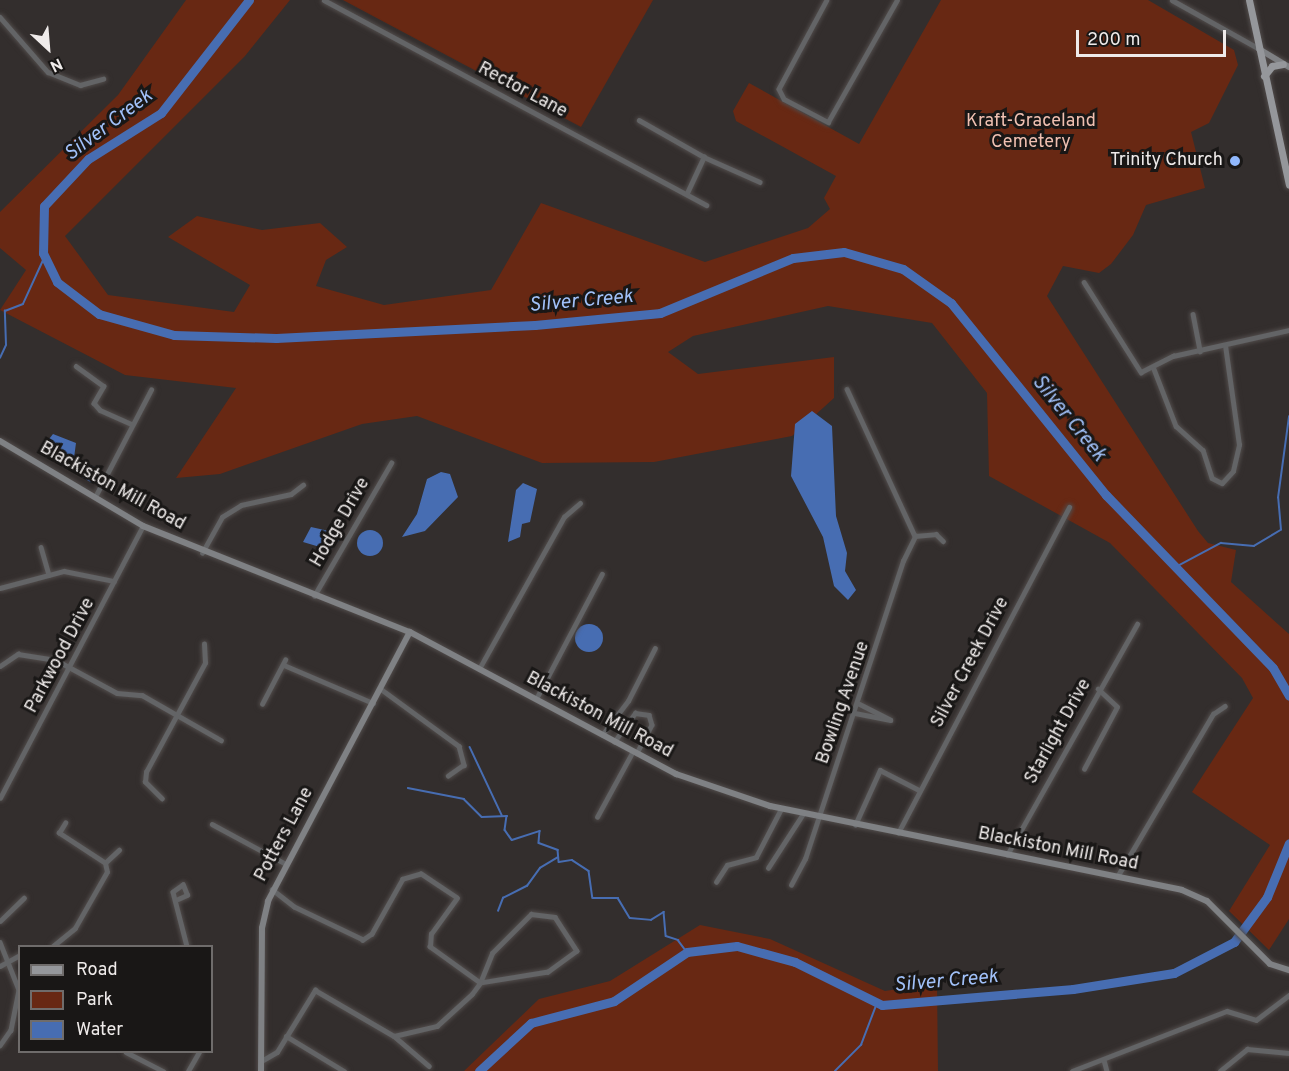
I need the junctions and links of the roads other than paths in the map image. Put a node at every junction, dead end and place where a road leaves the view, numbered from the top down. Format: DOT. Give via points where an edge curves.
graph roads {
  1 [pos="324,0"];
  2 [pos="827,0"];
  3 [pos="897,0"];
  4 [pos="1172,0"];
  5 [pos="1249,0"];
  6 [pos="0,17"];
  7 [pos="1258,48"];
  8 [pos="1286,66"];
  9 [pos="1264,76"];
  10 [pos="103,79"];
  11 [pos="639,120"];
  12 [pos="704,157"];
  13 [pos="760,182"];
  14 [pos="1289,185"];
  15 [pos="687,193"];
  16 [pos="707,205"];
  17 [pos="1084,282"];
  18 [pos="1193,314"];
  19 [pos="1289,330"];
  20 [pos="1225,346"];
  21 [pos="1200,351"];
  22 [pos="76,366"];
  23 [pos="1154,369"];
  24 [pos="847,389"];
  25 [pos="151,390"];
  26 [pos="131,424"];
  27 [pos="0,441"];
  28 [pos="391,463"];
  29 [pos="303,485"];
  30 [pos="95,497"];
  31 [pos="580,503"];
  32 [pos="1070,507"];
  33 [pos="143,526"];
  34 [pos="915,536"];
  35 [pos="943,541"];
  36 [pos="41,547"];
  37 [pos="202,553"];
  38 [pos="602,574"];
  39 [pos="50,575"];
  40 [pos="114,581"];
  41 [pos="0,588"];
  42 [pos="315,596"];
  43 [pos="1137,624"];
  44 [pos="410,632"];
  45 [pos="204,644"];
  46 [pos="655,648"];
  47 [pos="0,666"];
  48 [pos="71,669"];
  49 [pos="479,669"];
  50 [pos="381,689"];
  51 [pos="1098,689"];
  52 [pos="536,699"];
  53 [pos="373,703"];
  54 [pos="262,704"];
  55 [pos="858,704"];
  56 [pos="1225,706"];
  57 [pos="855,713"];
  58 [pos="177,716"];
  59 [pos="602,735"];
  60 [pos="221,740"];
  61 [pos="615,742"];
  62 [pos="635,752"];
  63 [pos="1084,769"];
  64 [pos="448,776"];
  65 [pos="919,790"];
  66 [pos="0,798"];
  67 [pos="162,800"];
  68 [pos="781,809"];
  69 [pos="803,814"];
  70 [pos="597,817"];
  71 [pos="819,817"];
  72 [pos="64,823"];
  73 [pos="212,824"];
  74 [pos="855,825"];
  75 [pos="898,833"];
  76 [pos="118,850"];
  77 [pos="1007,855"];
  78 [pos="105,863"];
  79 [pos="286,864"];
  80 [pos="768,868"];
  81 [pos="1117,877"];
  82 [pos="716,882"];
  83 [pos="791,885"];
  84 [pos="272,890"];
  85 [pos="24,898"];
  86 [pos="178,899"];
  87 [pos="0,921"];
  88 [pos="0,942"];
  89 [pos="54,945"];
  90 [pos="187,945"];
  91 [pos="18,956"];
  92 [pos="9,961"];
  93 [pos="0,966"];
  94 [pos="1289,970"];
  95 [pos="480,983"];
  96 [pos="18,987"];
  97 [pos="1289,995"];
  98 [pos="18,1010"];
  99 [pos="286,1036"];
  100 [pos="394,1036"];
  101 [pos="0,1046"];
  102 [pos="128,1053"];
  103 [pos="198,1053"];
  104 [pos="1289,1053"];
  105 [pos="263,1060"];
  106 [pos="1104,1060"];
  107 [pos="429,1066"];
  108 [pos="163,1071"];
  109 [pos="188,1071"];
  110 [pos="261,1071"];
  111 [pos="344,1071"];
  112 [pos="1072,1071"];
  113 [pos="1107,1071"];
  114 [pos="1220,1071"];
  1 -- 15 [label="street, Rector Lane"];
  2 -- 3 [label="street" via="779,89 784,99 828,122"];
  4 -- 7 [label="street"];
  5 -- 7 [label="main road"];
  6 -- 10 [label="street" via="48,72 80,85"];
  7 -- 8 [label="main road"];
  7 -- 9 [label="main road"];
  8 -- 9 [label="main road" via="1272,66"];
  9 -- 14 [label="main road"];
  11 -- 12 [label="street"];
  12 -- 13 [label="street"];
  12 -- 15 [label="street"];
  15 -- 16 [label="street, Rector Lane"];
  17 -- 23 [label="street" via="1134,366 1142,372"];
  18 -- 21 [label="street"];
  19 -- 20 [label="street"];
  20 -- 21 [label="street"];
  20 -- 23 [label="street" via="1239,445 1233,471 1222,483 1212,478 1203,450 1176,426"];
  21 -- 23 [label="street" via="1173,357"];
  22 -- 26 [label="street" via="104,386 94,403 100,410"];
  24 -- 34 [label="street"];
  25 -- 26 [label="street"];
  26 -- 30 [label="street"];
  27 -- 30 [label="main road, Blackiston Mill Road"];
  28 -- 42 [label="street, Hodge Drive"];
  29 -- 37 [label="street" via="291,494 241,505 222,517"];
  30 -- 33 [label="main road, Blackiston Mill Road"];
  31 -- 49 [label="street" via="564,517"];
  32 -- 65 [label="street, Silver Creek Drive"];
  33 -- 37 [label="main road, Blackiston Mill Road"];
  33 -- 40 [label="street, Parkwood Drive"];
  34 -- 35 [label="street" via="936,534"];
  34 -- 55 [label="street, Bowling Avenue" via="891,596"];
  36 -- 39 [label="street"];
  37 -- 42 [label="main road, Blackiston Mill Road"];
  38 -- 52 [label="street"];
  39 -- 40 [label="street" via="86,572"];
  39 -- 41 [label="street"];
  40 -- 48 [label="street, Parkwood Drive"];
  42 -- 44 [label="main road, Blackiston Mill Road"];
  43 -- 51 [label="street, Starlight Drive"];
  44 -- 49 [label="main road, Blackiston Mill Road"];
  44 -- 50 [label="main road, Potters Lane"];
  45 -- 58 [label="street" via="205,663"];
  46 -- 59 [label="street" via="628,701"];
  47 -- 48 [label="street" via="18,654 34,654"];
  48 -- 58 [label="street" via="117,693 142,695"];
  48 -- 66 [label="street, Parkwood Drive"];
  49 -- 52 [label="main road, Blackiston Mill Road"];
  50 -- 53 [label="main road, Potters Lane"];
  50 -- 64 [label="street" via="459,746 464,765"];
  51 -- 63 [label="street" via="1117,707"];
  51 -- 77 [label="street, Starlight Drive"];
  52 -- 59 [label="main road, Blackiston Mill Road"];
  53 -- 54 [label="street" via="284,663"];
  53 -- 79 [label="main road, Potters Lane"];
  55 -- 57 [label="street, Bowling Avenue"];
  55 -- 57 [label="street" via="890,720"];
  56 -- 81 [label="street" via="1213,714"];
  57 -- 71 [label="street, Bowling Avenue"];
  58 -- 60 [label="street"];
  58 -- 67 [label="street" via="146,772 145,782"];
  59 -- 61 [label="main road, Blackiston Mill Road"];
  61 -- 62 [label="main road, Blackiston Mill Road"];
  61 -- 62 [label="street" via="635,713 649,715 652,725"];
  62 -- 68 [label="main road, Blackiston Mill Road" via="676,774"];
  62 -- 70 [label="street"];
  65 -- 74 [label="street" via="880,770"];
  65 -- 75 [label="street, Silver Creek Drive"];
  68 -- 69 [label="main road, Blackiston Mill Road"];
  68 -- 82 [label="street" via="756,857 727,865"];
  69 -- 71 [label="main road, Blackiston Mill Road"];
  69 -- 80 [label="street"];
  71 -- 74 [label="main road, Blackiston Mill Road"];
  71 -- 83 [label="street, Bowling Avenue"];
  72 -- 78 [label="street" via="59,832"];
  73 -- 79 [label="street"];
  74 -- 75 [label="main road, Blackiston Mill Road"];
  75 -- 77 [label="main road, Blackiston Mill Road"];
  76 -- 78 [label="street"];
  77 -- 81 [label="main road, Blackiston Mill Road"];
  78 -- 89 [label="street" via="107,872 75,928"];
  79 -- 84 [label="main road, Potters Lane"];
  81 -- 94 [label="main road, Blackiston Mill Road" via="1182,890 1220,913 1273,966"];
  84 -- 95 [label="street" via="294,908 363,940 372,934 403,879 421,874 457,898 431,934 430,947"];
  84 -- 105 [label="main road, Potters Lane" via="262,928"];
  85 -- 87 [label="street"];
  86 -- 90 [label="street" via="178,926"];
  88 -- 92 [label="street"];
  91 -- 92 [label="street"];
  92 -- 93 [label="street"];
  92 -- 96 [label="street"];
  95 -- 95 [label="street" via="548,972 572,958 576,945 555,917 531,914 492,953"];
  95 -- 100 [label="street" via="437,1026"];
  97 -- 106 [label="street" via="1256,1020 1227,1011"];
  98 -- 101 [label="street"];
  99 -- 100 [label="street" via="315,990"];
  99 -- 105 [label="street" via="273,1058"];
  99 -- 111 [label="street"];
  100 -- 107 [label="street"];
  102 -- 108 [label="street"];
  103 -- 109 [label="street"];
  104 -- 114 [label="street" via="1247,1050"];
  105 -- 110 [label="main road, Potters Lane"];
  106 -- 112 [label="street"];
  106 -- 113 [label="street"];
}
